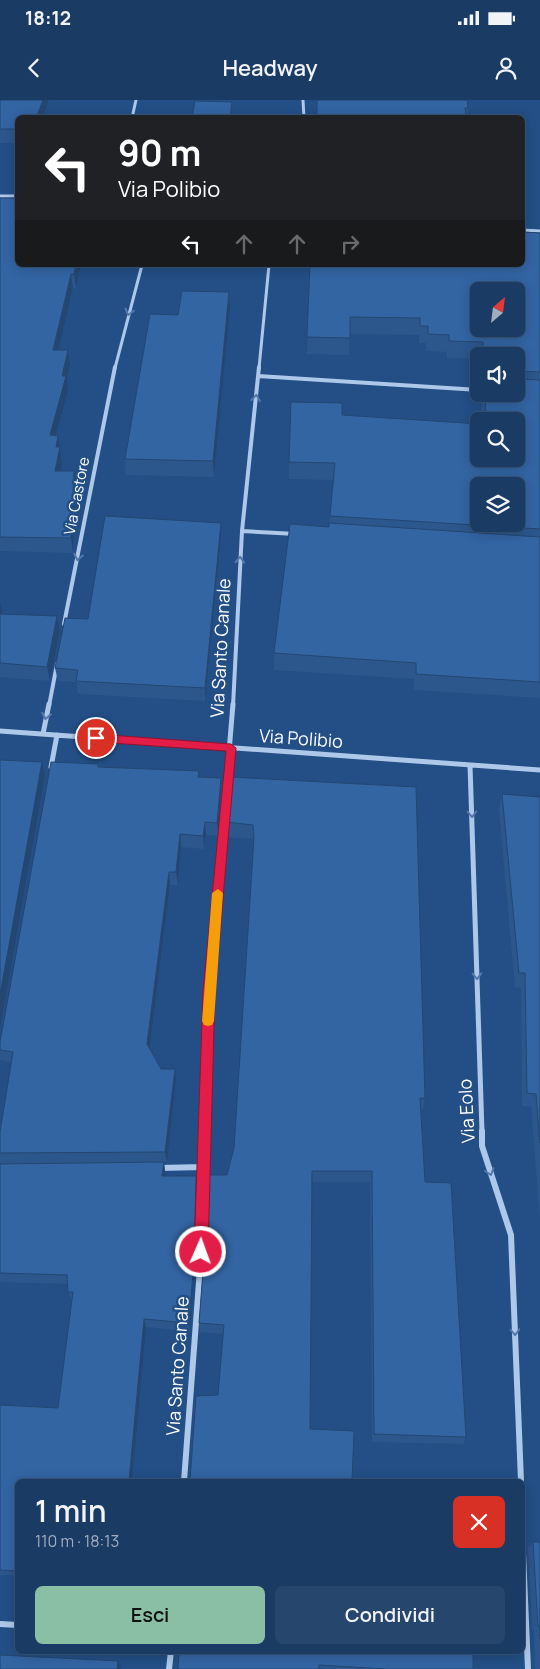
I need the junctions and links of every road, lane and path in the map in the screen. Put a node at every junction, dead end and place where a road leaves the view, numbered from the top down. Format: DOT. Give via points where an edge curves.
graph roads {
  1 [pos="136,100"];
  2 [pos="303,100"];
  3 [pos="133,115"];
  4 [pos="304,115"];
  5 [pos="0,196"];
  6 [pos="15,196"];
  7 [pos="525,230"];
  8 [pos="540,231"];
  9 [pos="141,267"];
  10 [pos="269,267"];
  11 [pos="258,376"];
  12 [pos="470,389"];
  13 [pos="242,531"];
  14 [pos="301,535"];
  15 [pos="64,626"];
  16 [pos="58,655"];
  17 [pos="0,731"];
  18 [pos="43,734"];
  19 [pos="57,735"];
  20 [pos="231,748"];
  21 [pos="470,765"];
  22 [pos="540,770"];
  23 [pos="50,774"];
  24 [pos="204,1167"];
  25 [pos="155,1168"];
  26 [pos="184,1479"];
  27 [pos="520,1479"];
  28 [pos="525,1600"];
  29 [pos="0,1624"];
  30 [pos="15,1625"];
  31 [pos="171,1654"];
  32 [pos="169,1669"];
  33 [pos="528,1669"];
  1 -- 3 [label="street"];
  2 -- 4 [label="street"];
  5 -- 6 [label="street"];
  7 -- 8 [label="street"];
  9 -- 15 [label="street, Via Castore, one-way" via="118,351"];
  10 -- 11 [label="street, Via Santo Canale"];
  11 -- 12 [label="street"];
  13 -- 11 [label="street, Via Santo Canale, one-way"];
  13 -- 14 [label="street"];
  20 -- 13 [label="street, Via Santo Canale, one-way"];
  16 -- 18 [label="street, one-way"];
  17 -- 18 [label="street, Via Polibio"];
  18 -- 19 [label="street, Via Polibio"];
  19 -- 20 [label="street, Via Polibio"];
  19 -- 23 [label="street"];
  20 -- 21 [label="street, Via Polibio"];
  20 -- 24 [label="street, Via Santo Canale" via="209,991"];
  21 -- 22 [label="street, Via Polibio"];
  21 -- 27 [label="street, Via Eolo, one-way" via="482,1146 511,1235"];
  24 -- 25 [label="street"];
  24 -- 26 [label="street, Via Santo Canale"];
  28 -- 33 [label="street"];
  29 -- 30 [label="street"];
  31 -- 32 [label="street"];
}
